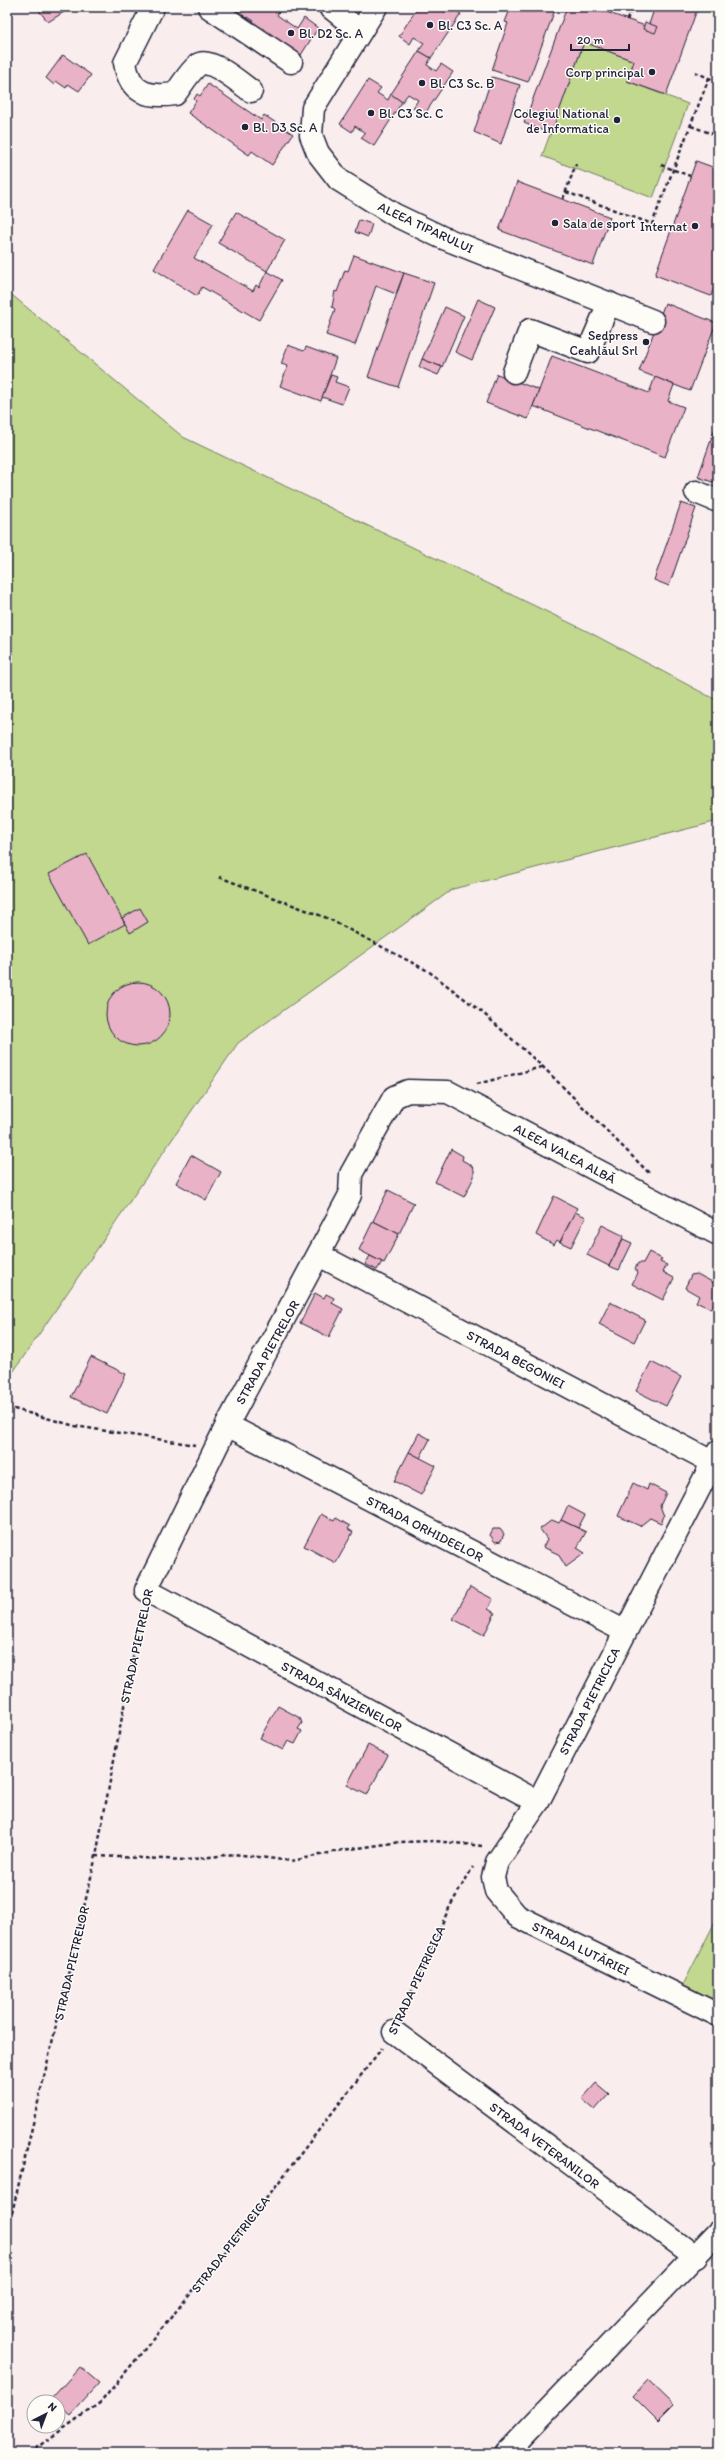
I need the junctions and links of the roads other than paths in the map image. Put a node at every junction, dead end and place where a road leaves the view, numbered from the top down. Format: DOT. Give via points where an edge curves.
graph roads {
  1 [pos="153,7"];
  2 [pos="209,7"];
  3 [pos="330,7"];
  4 [pos="376,7"];
  5 [pos="360,31"];
  6 [pos="291,62"];
  7 [pos="251,90"];
  8 [pos="609,303"];
  9 [pos="653,320"];
  10 [pos="514,372"];
  11 [pos="696,492"];
  12 [pos="718,501"];
  13 [pos="408,1091"];
  14 [pos="718,1234"];
  15 [pos="319,1255"];
  16 [pos="226,1425"];
  17 [pos="715,1457"];
  18 [pos="146,1590"];
  19 [pos="624,1631"];
  20 [pos="538,1802"];
  21 [pos="507,1847"];
  22 [pos="718,2015"];
  23 [pos="394,2032"];
  24 [pos="718,2232"];
  25 [pos="696,2257"];
  26 [pos="506,2453"];
  1 -- 7 [label="street" via="125,63 130,82 137,89 160,96 175,94 198,65 205,62 213,64"];
  2 -- 6 [label="street"];
  3 -- 5 [label="street"];
  4 -- 5 [label="street, ALEEA TIPARULUI"];
  5 -- 8 [label="street, ALEEA TIPARULUI" via="312,108 311,135 318,153 339,180 395,215 441,237"];
  8 -- 9 [label="street, ALEEA TIPARULUI"];
  8 -- 10 [label="street" via="588,352 530,330"];
  11 -- 12 [label="street"];
  13 -- 14 [label="street, ALEEA VALEA ALBĂ" via="448,1092"];
  13 -- 15 [label="street, STRADA PIETRELOR" via="394,1097 351,1174 350,1196"];
  15 -- 16 [label="street, STRADA PIETRELOR"];
  15 -- 17 [label="street, STRADA BEGONIEI"];
  16 -- 18 [label="street, STRADA PIETRELOR"];
  16 -- 19 [label="street, STRADA ORHIDEELOR"];
  17 -- 19 [label="street, STRADA PIETRICICA"];
  18 -- 20 [label="street, STRADA SÂNZIENELOR"];
  19 -- 20 [label="street, STRADA PIETRICICA"];
  20 -- 21 [label="street, STRADA PIETRICICA"];
  21 -- 22 [label="street, STRADA LUTĂRIEI" via="497,1862 493,1877 496,1891 516,1916"];
  23 -- 25 [label="street, STRADA VETERANILOR"];
  24 -- 25 [label="street"];
  25 -- 26 [label="street"];
}
